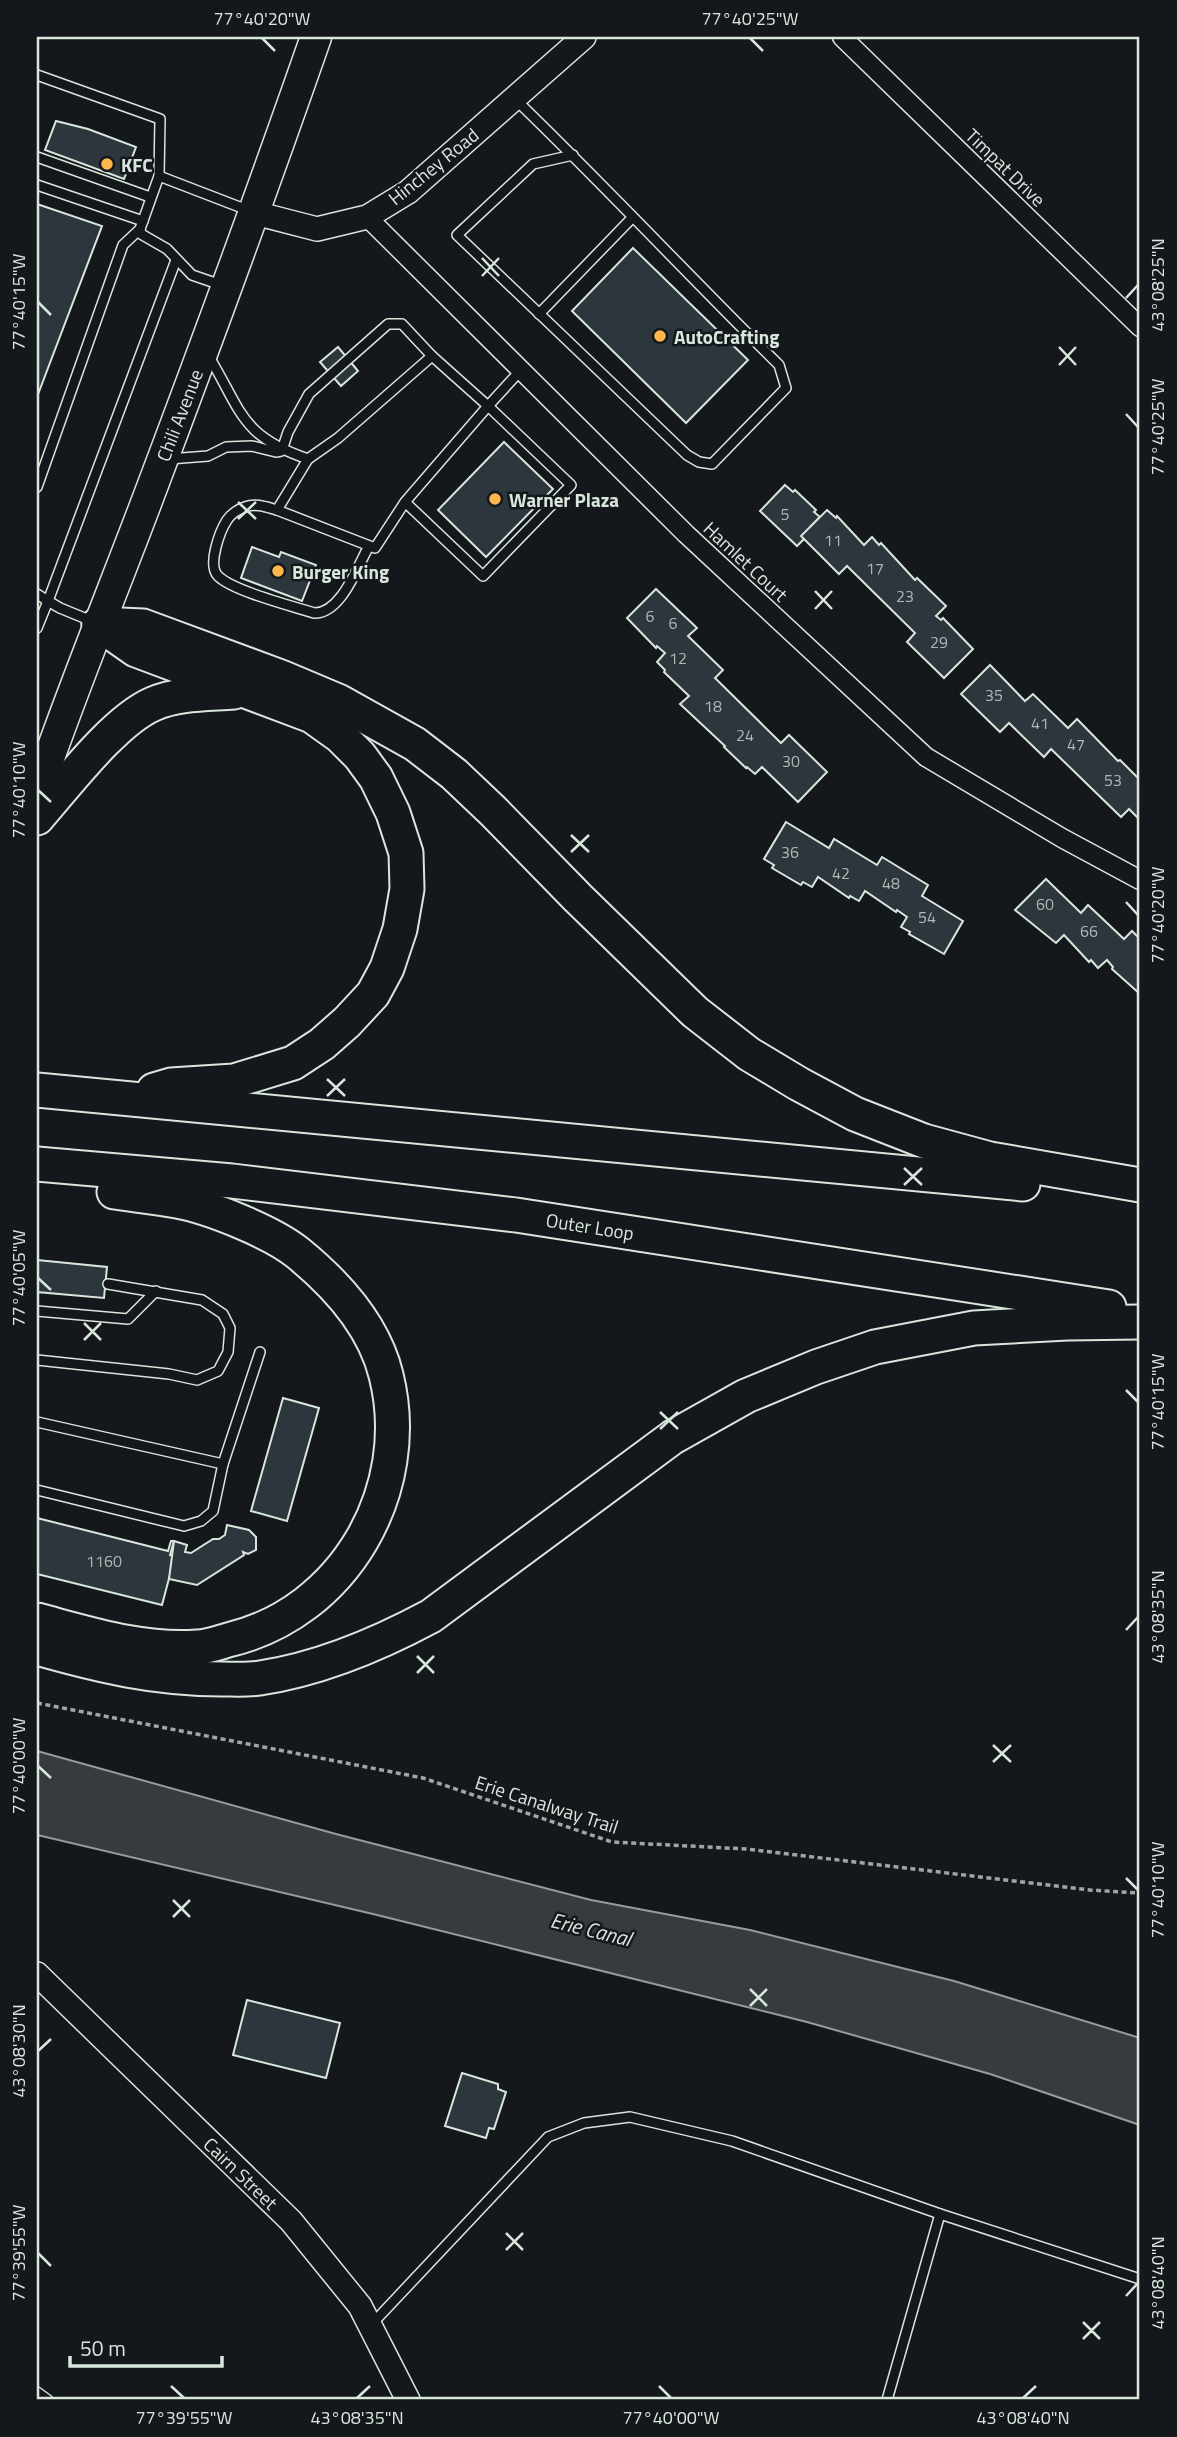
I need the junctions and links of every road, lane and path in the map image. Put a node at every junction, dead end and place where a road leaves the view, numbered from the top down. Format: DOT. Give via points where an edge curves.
graph roads {
  1 [pos="316,37"];
  2 [pos="584,37"];
  3 [pos="842,37"];
  4 [pos="37,75"];
  5 [pos="514,98"];
  6 [pos="573,155"];
  7 [pos="37,157"];
  8 [pos="159,176"];
  9 [pos="37,185"];
  10 [pos="150,197"];
  11 [pos="255,213"];
  12 [pos="367,217"];
  13 [pos="632,218"];
  14 [pos="141,225"];
  15 [pos="176,260"];
  16 [pos="227,287"];
  17 [pos="539,313"];
  18 [pos="1140,327"];
  19 [pos="204,348"];
  20 [pos="432,356"];
  21 [pos="521,370"];
  22 [pos="488,406"];
  23 [pos="282,450"];
  24 [pos="308,459"];
  25 [pos="162,460"];
  26 [pos="37,487"];
  27 [pos="405,502"];
  28 [pos="277,510"];
  29 [pos="369,546"];
  30 [pos="37,594"];
  31 [pos="48,601"];
  32 [pos="99,624"];
  33 [pos="37,628"];
  34 [pos="243,691"];
  35 [pos="37,792"];
  36 [pos="37,818"];
  37 [pos="1140,880"];
  38 [pos="37,1090"];
  39 [pos="118,1099"];
  40 [pos="37,1164"];
  41 [pos="37,1175"];
  42 [pos="1140,1185"];
  43 [pos="1140,1195"];
  44 [pos="108,1284"];
  45 [pos="156,1291"];
  46 [pos="37,1311"];
  47 [pos="1140,1312"];
  48 [pos="1140,1322"];
  49 [pos="260,1352"];
  50 [pos="37,1360"];
  51 [pos="37,1422"];
  52 [pos="223,1464"];
  53 [pos="37,1490"];
  54 [pos="37,1620"];
  55 [pos="37,1648"];
  56 [pos="37,1703"];
  57 [pos="1140,1893"];
  58 [pos="37,1974"];
  59 [pos="940,2214"];
  60 [pos="1140,2279"];
  61 [pos="371,2326"];
  62 [pos="37,2392"];
  63 [pos="48,2400"];
  64 [pos="408,2400"];
  65 [pos="887,2400"];
  1 -- 11 [label="main road, Chili Avenue"];
  2 -- 5 [label="street, Hinchey Road"];
  3 -- 18 [label="street, Timpat Drive"];
  4 -- 8 [label="lane" via="160,119"];
  5 -- 6 [label="lane"];
  5 -- 12 [label="street, Hinchey Road" via="408,192"];
  6 -- 13 [label="lane"];
  6 -- 17 [label="lane" via="533,164 457,235"];
  7 -- 10 [label="lane"];
  8 -- 10 [label="lane"];
  8 -- 11 [label="lane"];
  9 -- 14 [label="lane"];
  10 -- 14 [label="lane"];
  11 -- 12 [label="street, Hinchey Road" via="317,229"];
  11 -- 16 [label="main road, Chili Avenue"];
  12 -- 21 [label="street, Hamlet Court"];
  13 -- 17 [label="lane"];
  13 -- 17 [label="lane" via="779,365 786,388 723,454 712,464 687,455"];
  14 -- 15 [label="lane" via="141,234"];
  14 -- 26 [label="lane" via="123,245"];
  15 -- 16 [label="lane" via="192,275"];
  15 -- 31 [label="lane"];
  16 -- 19 [label="main road, Chili Avenue"];
  19 -- 23 [label="lane" via="242,416"];
  19 -- 25 [label="main road, Chili Avenue"];
  20 -- 22 [label="lane"];
  20 -- 23 [label="lane" via="402,324 388,324 309,394"];
  20 -- 24 [label="lane"];
  21 -- 22 [label="lane"];
  21 -- 37 [label="street, Hamlet Court" via="686,534 926,757"];
  22 -- 27 [label="lane"];
  22 -- 27 [label="lane" via="571,485 483,576"];
  23 -- 24 [label="lane"];
  23 -- 25 [label="lane" via="226,447 208,456"];
  24 -- 28 [label="lane"];
  25 -- 32 [label="main road, Chili Avenue"];
  27 -- 29 [label="lane" via="374,548"];
  28 -- 29 [label="lane"];
  28 -- 29 [label="lane" via="250,506 228,519 213,556 216,575 235,586 322,613 342,597"];
  30 -- 31 [label="lane"];
  31 -- 32 [label="lane"];
  31 -- 33 [label="lane"];
  32 -- 34 [label="highway" via="136,650"];
  32 -- 35 [label="main road, Chili Avenue" via="47,751"];
  32 -- 42 [label="highway" via="143,625 281,677 338,701 415,744 493,811 695,1012 749,1054 799,1084 923,1142 990,1159"];
  34 -- 36 [label="highway" via="180,696 153,704 121,725"];
  34 -- 39 [label="highway" via="312,716 340,736 376,778 406,853 407,888 400,929 373,994 323,1044 293,1063 234,1081 172,1085"];
  38 -- 39 [label="highway"];
  39 -- 43 [label="highway"];
  40 -- 47 [label="highway, Outer Loop" via="516,1214"];
  41 -- 54 [label="highway" via="86,1188 180,1201 262,1232 296,1251 353,1307 372,1341 386,1374 393,1446 379,1502 357,1552 313,1600 283,1619 249,1635 200,1647 159,1648"];
  44 -- 45 [label="lane"];
  45 -- 46 [label="lane" via="128,1320"];
  45 -- 50 [label="lane" via="202,1300 223,1314 230,1328 228,1352 218,1371 197,1380"];
  48 -- 55 [label="highway" via="974,1328 875,1347 746,1396 673,1437 431,1616 343,1657 258,1679 212,1679 107,1668"];
  49 -- 52 [label="lane"];
  51 -- 52 [label="lane"];
  52 -- 53 [label="lane" via="213,1511 184,1526"];
  56 -- 57 [label="path, Erie Canalway Trail" via="423,1778 612,1842 746,1849"];
  58 -- 61 [label="street, Cairn Street" via="291,2221"];
  59 -- 60 [label="lane"];
  59 -- 61 [label="lane" via="732,2141 629,2117 584,2123 548,2137"];
  59 -- 65 [label="lane"];
  61 -- 64 [label="street, Cairn Street"];
  62 -- 63 [label="lane"];
}
